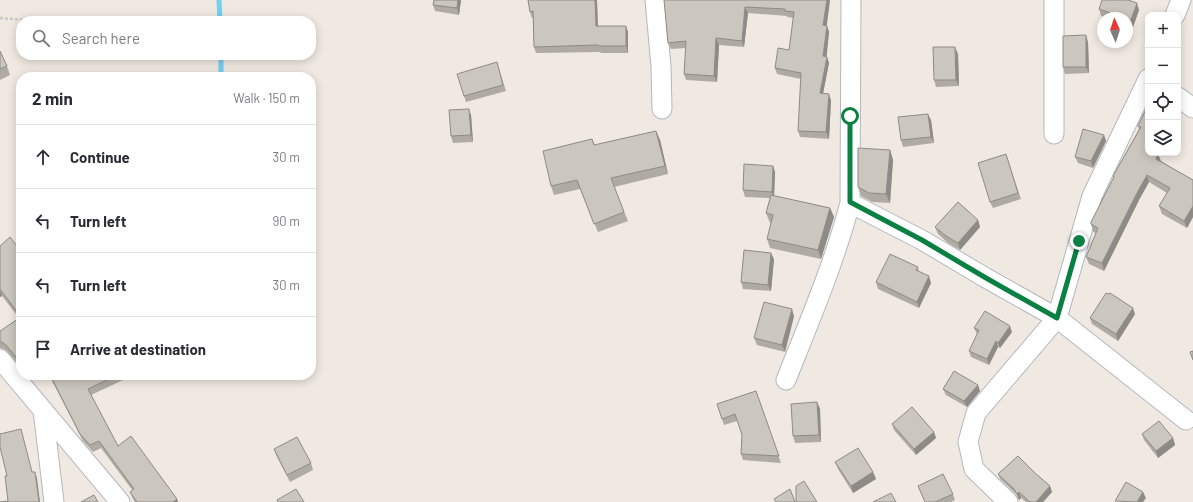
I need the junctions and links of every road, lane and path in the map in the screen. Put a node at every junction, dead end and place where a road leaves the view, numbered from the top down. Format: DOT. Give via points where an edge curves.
graph roads {
  1 [pos="655,0"];
  2 [pos="851,0"];
  3 [pos="1054,0"];
  4 [pos="1181,0"];
  5 [pos="1176,12"];
  6 [pos="0,18"];
  7 [pos="16,19"];
  8 [pos="1146,84"];
  9 [pos="1181,99"];
  10 [pos="1193,108"];
  11 [pos="662,109"];
  12 [pos="1054,134"];
  13 [pos="850,202"];
  14 [pos="1057,318"];
  15 [pos="0,359"];
  16 [pos="16,378"];
  17 [pos="18,380"];
  18 [pos="786,380"];
  19 [pos="43,410"];
  20 [pos="1186,420"];
  21 [pos="54,502"];
  22 [pos="120,502"];
  23 [pos="1008,502"];
  1 -- 11 [label="street"];
  2 -- 13 [label="street"];
  3 -- 12 [label="street"];
  4 -- 5 [label="street"];
  6 -- 7 [label="path"];
  8 -- 14 [label="street" via="1092,196"];
  9 -- 10 [label="street"];
  13 -- 14 [label="street" via="922,240"];
  13 -- 18 [label="street" via="839,241"];
  14 -- 20 [label="street"];
  14 -- 23 [label="street" via="976,413 968,442 974,470"];
  15 -- 16 [label="street"];
  17 -- 19 [label="street"];
  19 -- 21 [label="street"];
  19 -- 22 [label="street"];
}
